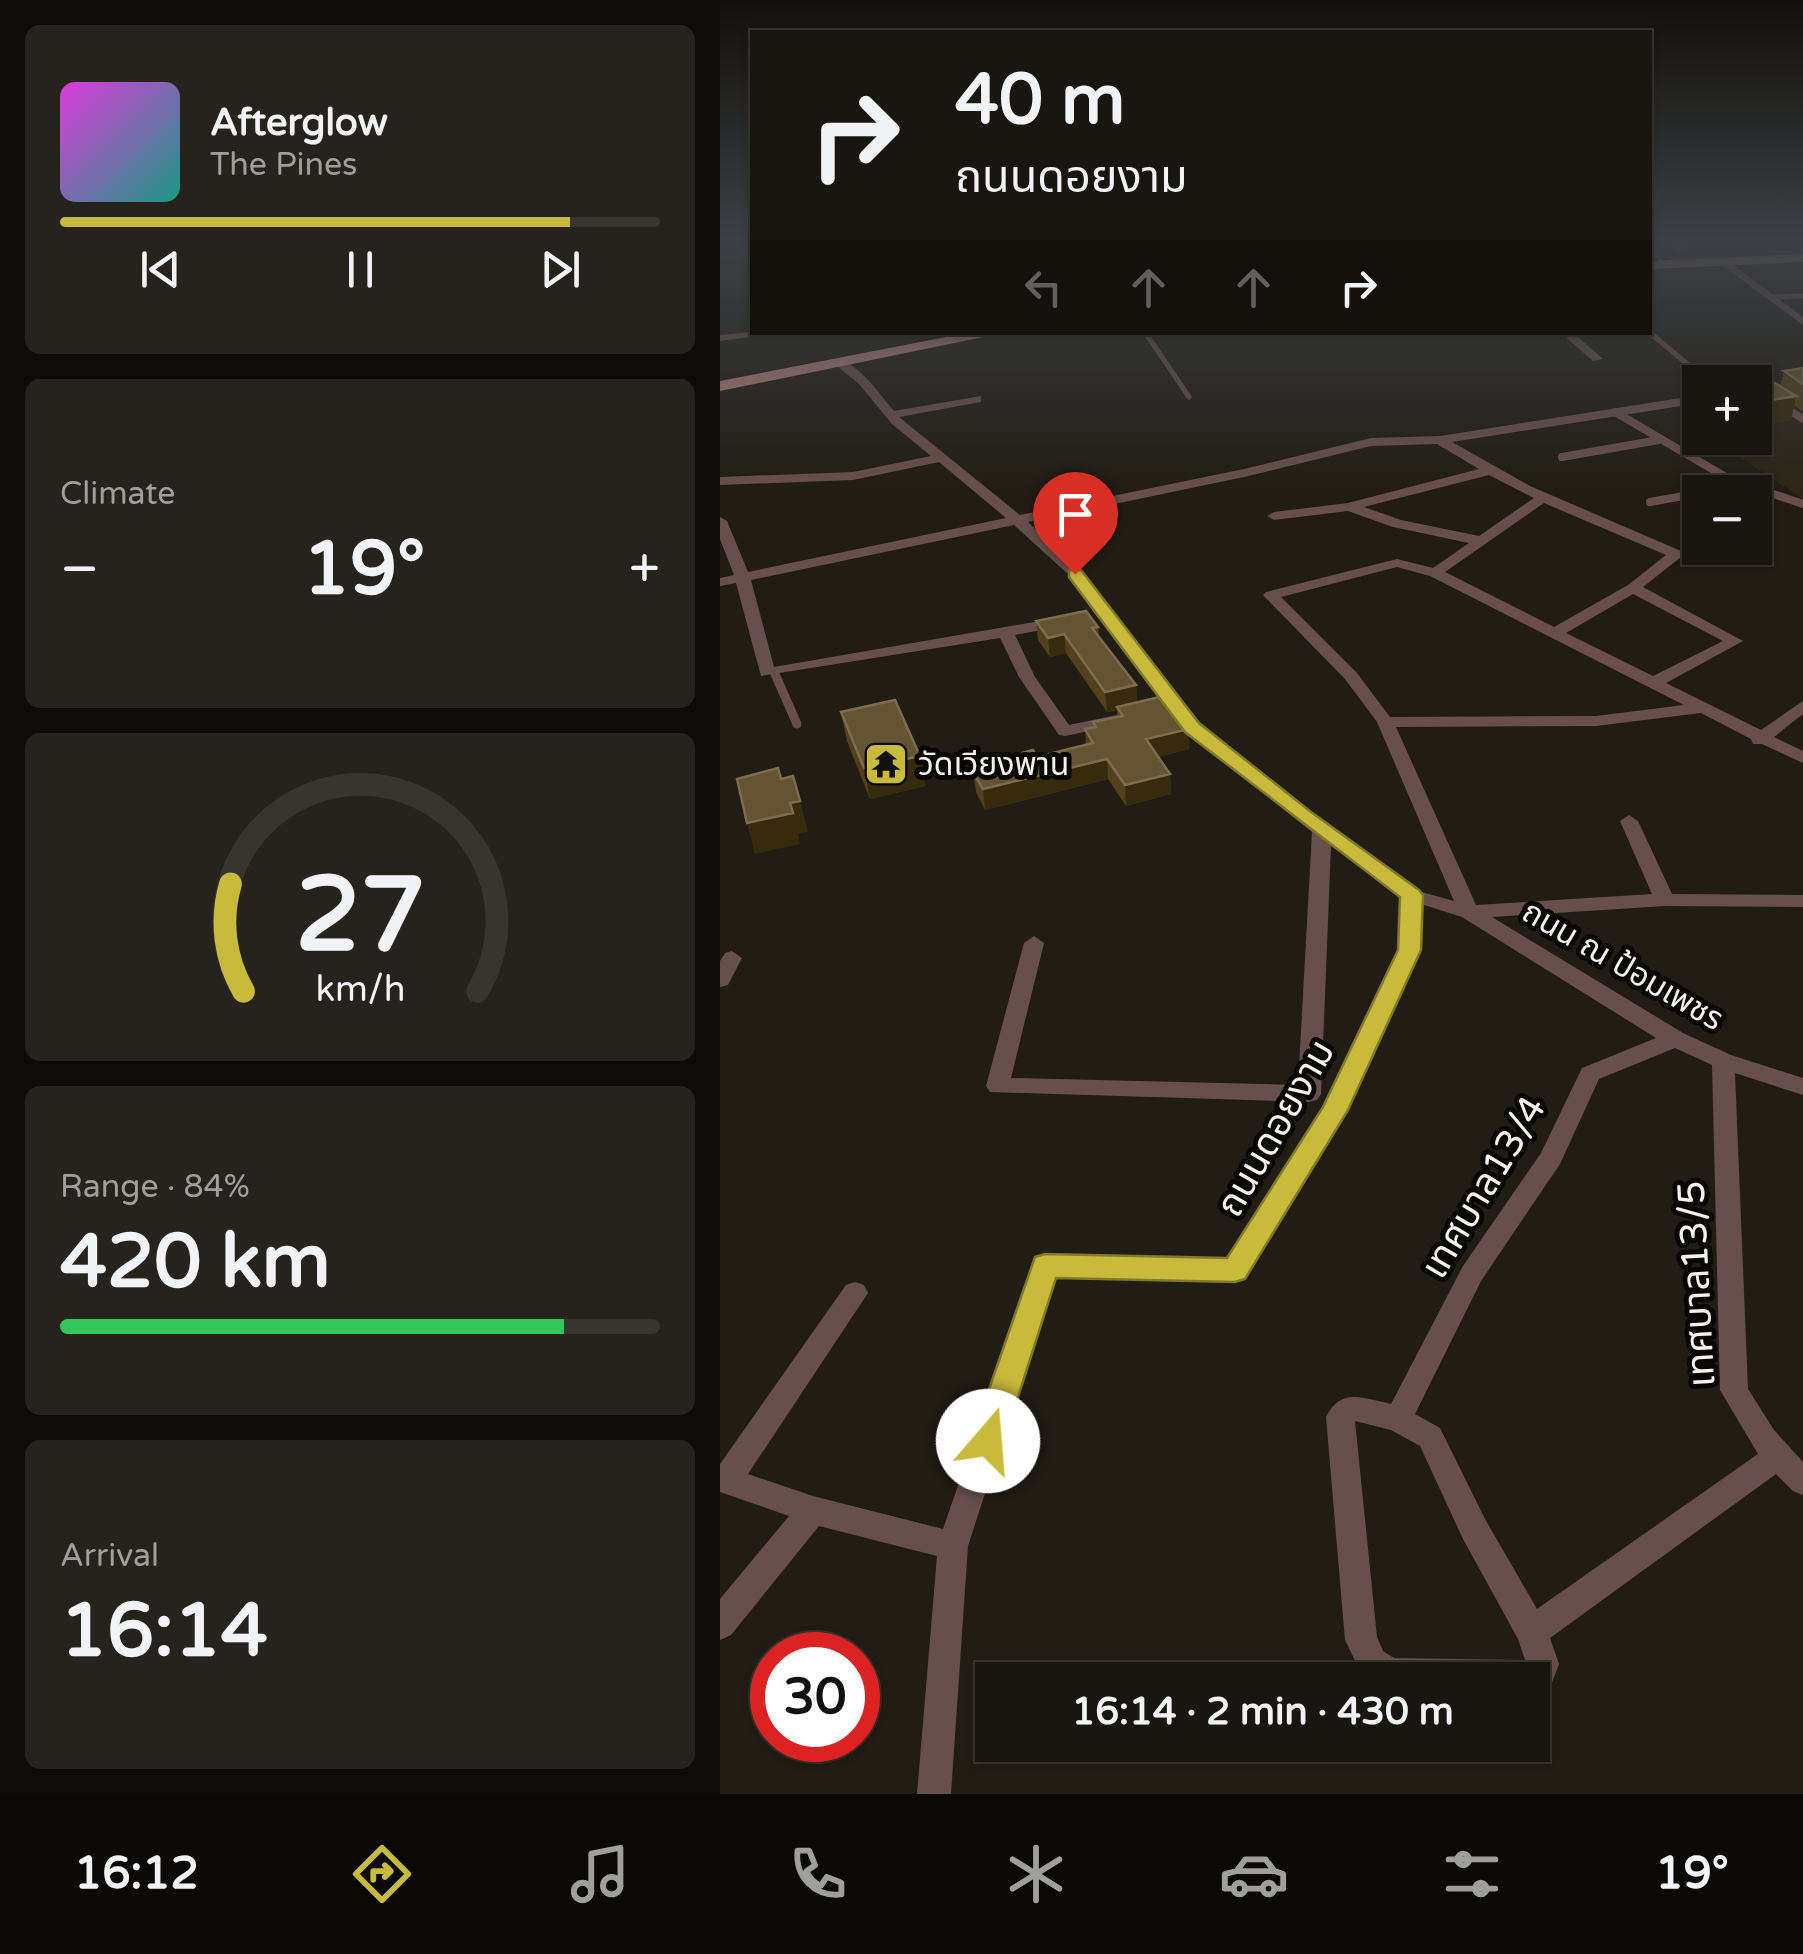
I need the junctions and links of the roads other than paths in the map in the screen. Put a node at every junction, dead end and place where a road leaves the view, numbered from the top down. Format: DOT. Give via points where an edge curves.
graph roads {
  1 [pos="1652,334"];
  2 [pos="750,335"];
  3 [pos="906,335"];
  4 [pos="983,335"];
  5 [pos="1147,335"];
  6 [pos="1569,335"];
  7 [pos="720,338"];
  8 [pos="1597,359"];
  9 [pos="837,361"];
  10 [pos="1689,365"];
  11 [pos="720,371"];
  12 [pos="720,386"];
  13 [pos="1190,397"];
  14 [pos="977,399"];
  15 [pos="1772,401"];
  16 [pos="1682,402"];
  17 [pos="1614,412"];
  18 [pos="890,416"];
  19 [pos="1803,418"];
  20 [pos="1440,440"];
  21 [pos="1659,440"];
  22 [pos="1562,457"];
  23 [pos="940,458"];
  24 [pos="1487,471"];
  25 [pos="1725,475"];
  26 [pos="720,481"];
  27 [pos="1682,497"];
  28 [pos="1772,497"];
  29 [pos="1541,499"];
  30 [pos="1650,502"];
  31 [pos="1803,504"];
  32 [pos="1348,507"];
  33 [pos="1274,516"];
  34 [pos="1017,520"];
  35 [pos="720,522"];
  36 [pos="1478,540"];
  37 [pos="1435,573"];
  38 [pos="742,576"];
  39 [pos="720,582"];
  40 [pos="1633,588"];
  41 [pos="1104,614"];
  42 [pos="1554,632"];
  43 [pos="1006,633"];
  44 [pos="775,674"];
  45 [pos="1656,681"];
  46 [pos="1803,706"];
  47 [pos="1702,708"];
  48 [pos="1155,710"];
  49 [pos="1386,722"];
  50 [pos="797,724"];
  51 [pos="1759,740"];
  52 [pos="1803,758"];
  53 [pos="1628,821"];
  54 [pos="1322,828"];
  55 [pos="1411,895"];
  56 [pos="1665,900"];
  57 [pos="1803,901"];
  58 [pos="1470,912"];
  59 [pos="1034,943"];
  60 [pos="732,958"];
  61 [pos="720,980"];
  62 [pos="1674,1039"];
  63 [pos="1723,1061"];
  64 [pos="1803,1087"];
  65 [pos="854,1293"];
  66 [pos="1398,1420"];
  67 [pos="1776,1457"];
  68 [pos="723,1479"];
  69 [pos="1803,1480"];
  70 [pos="812,1510"];
  71 [pos="953,1546"];
  72 [pos="720,1624"];
  73 [pos="1532,1632"];
  74 [pos="934,1794"];
  1 -- 10 [label="lane"];
  2 -- 7 [label="street"];
  3 -- 11 [label="main road"];
  4 -- 9 [label="main road"];
  5 -- 13 [label="lane"];
  6 -- 8 [label="street"];
  9 -- 12 [label="main road"];
  9 -- 18 [label="street"];
  14 -- 18 [label="street"];
  15 -- 19 [label="lane"];
  16 -- 17 [label="street"];
  17 -- 20 [label="street"];
  17 -- 21 [label="lane"];
  18 -- 23 [label="street"];
  20 -- 24 [label="street"];
  20 -- 34 [label="street" via="1371,442"];
  21 -- 22 [label="lane"];
  21 -- 25 [label="lane"];
  23 -- 26 [label="street" via="853,476"];
  23 -- 34 [label="street"];
  24 -- 29 [label="street"];
  24 -- 32 [label="street"];
  27 -- 30 [label="lane"];
  28 -- 31 [label="lane"];
  29 -- 36 [label="street"];
  29 -- 40 [label="street" via="1676,554"];
  32 -- 33 [label="street"];
  32 -- 36 [label="street"];
  34 -- 38 [label="street"];
  34 -- 41 [label="street" via="1075,574"];
  35 -- 38 [label="street"];
  36 -- 37 [label="street"];
  37 -- 42 [label="street"];
  37 -- 49 [label="street" via="1397,563 1271,595"];
  38 -- 39 [label="street"];
  38 -- 44 [label="street" via="763,667"];
  40 -- 42 [label="street"];
  40 -- 45 [label="street" via="1734,642"];
  41 -- 43 [label="street"];
  41 -- 48 [label="street"];
  42 -- 45 [label="street"];
  43 -- 44 [label="street"];
  43 -- 48 [label="street" via="1065,731"];
  44 -- 50 [label="lane"];
  45 -- 47 [label="street"];
  46 -- 51 [label="street"];
  47 -- 49 [label="street" via="1596,721"];
  47 -- 51 [label="street"];
  48 -- 54 [label="street" via="1192,728"];
  49 -- 58 [label="street"];
  51 -- 52 [label="street"];
  53 -- 56 [label="street"];
  54 -- 55 [label="street"];
  54 -- 59 [label="street" via="1309,1094 998,1086"];
  55 -- 58 [label="street, ถนน ณ ป้อมเพชร"];
  55 -- 71 [label="street, ถนนดอยงาม" via="1410,950 1344,1092 1235,1270 1045,1266"];
  56 -- 57 [label="street"];
  56 -- 58 [label="street"];
  58 -- 62 [label="street, ถนน ณ ป้อมเพชร"];
  60 -- 61 [label="street"];
  62 -- 63 [label="street, ถนน ณ ป้อมเพชร"];
  62 -- 66 [label="street, เทศบาล13/4" via="1590,1074 1550,1157 1472,1274"];
  63 -- 64 [label="street, ถนน ณ ป้อมเพชร"];
  63 -- 67 [label="street, เทศบาล13/5" via="1734,1390"];
  65 -- 68 [label="street"];
  66 -- 73 [label="street" via="1430,1437"];
  66 -- 73 [label="street" via="1356,1408 1340,1417 1361,1640 1372,1662 1389,1674 1528,1678 1538,1676 1542,1664"];
  67 -- 69 [label="street, เทศบาล13/5"];
  67 -- 73 [label="street"];
  68 -- 70 [label="street"];
  70 -- 71 [label="street"];
  70 -- 72 [label="street"];
  71 -- 74 [label="street, ถนนดอยงาม"];
}
